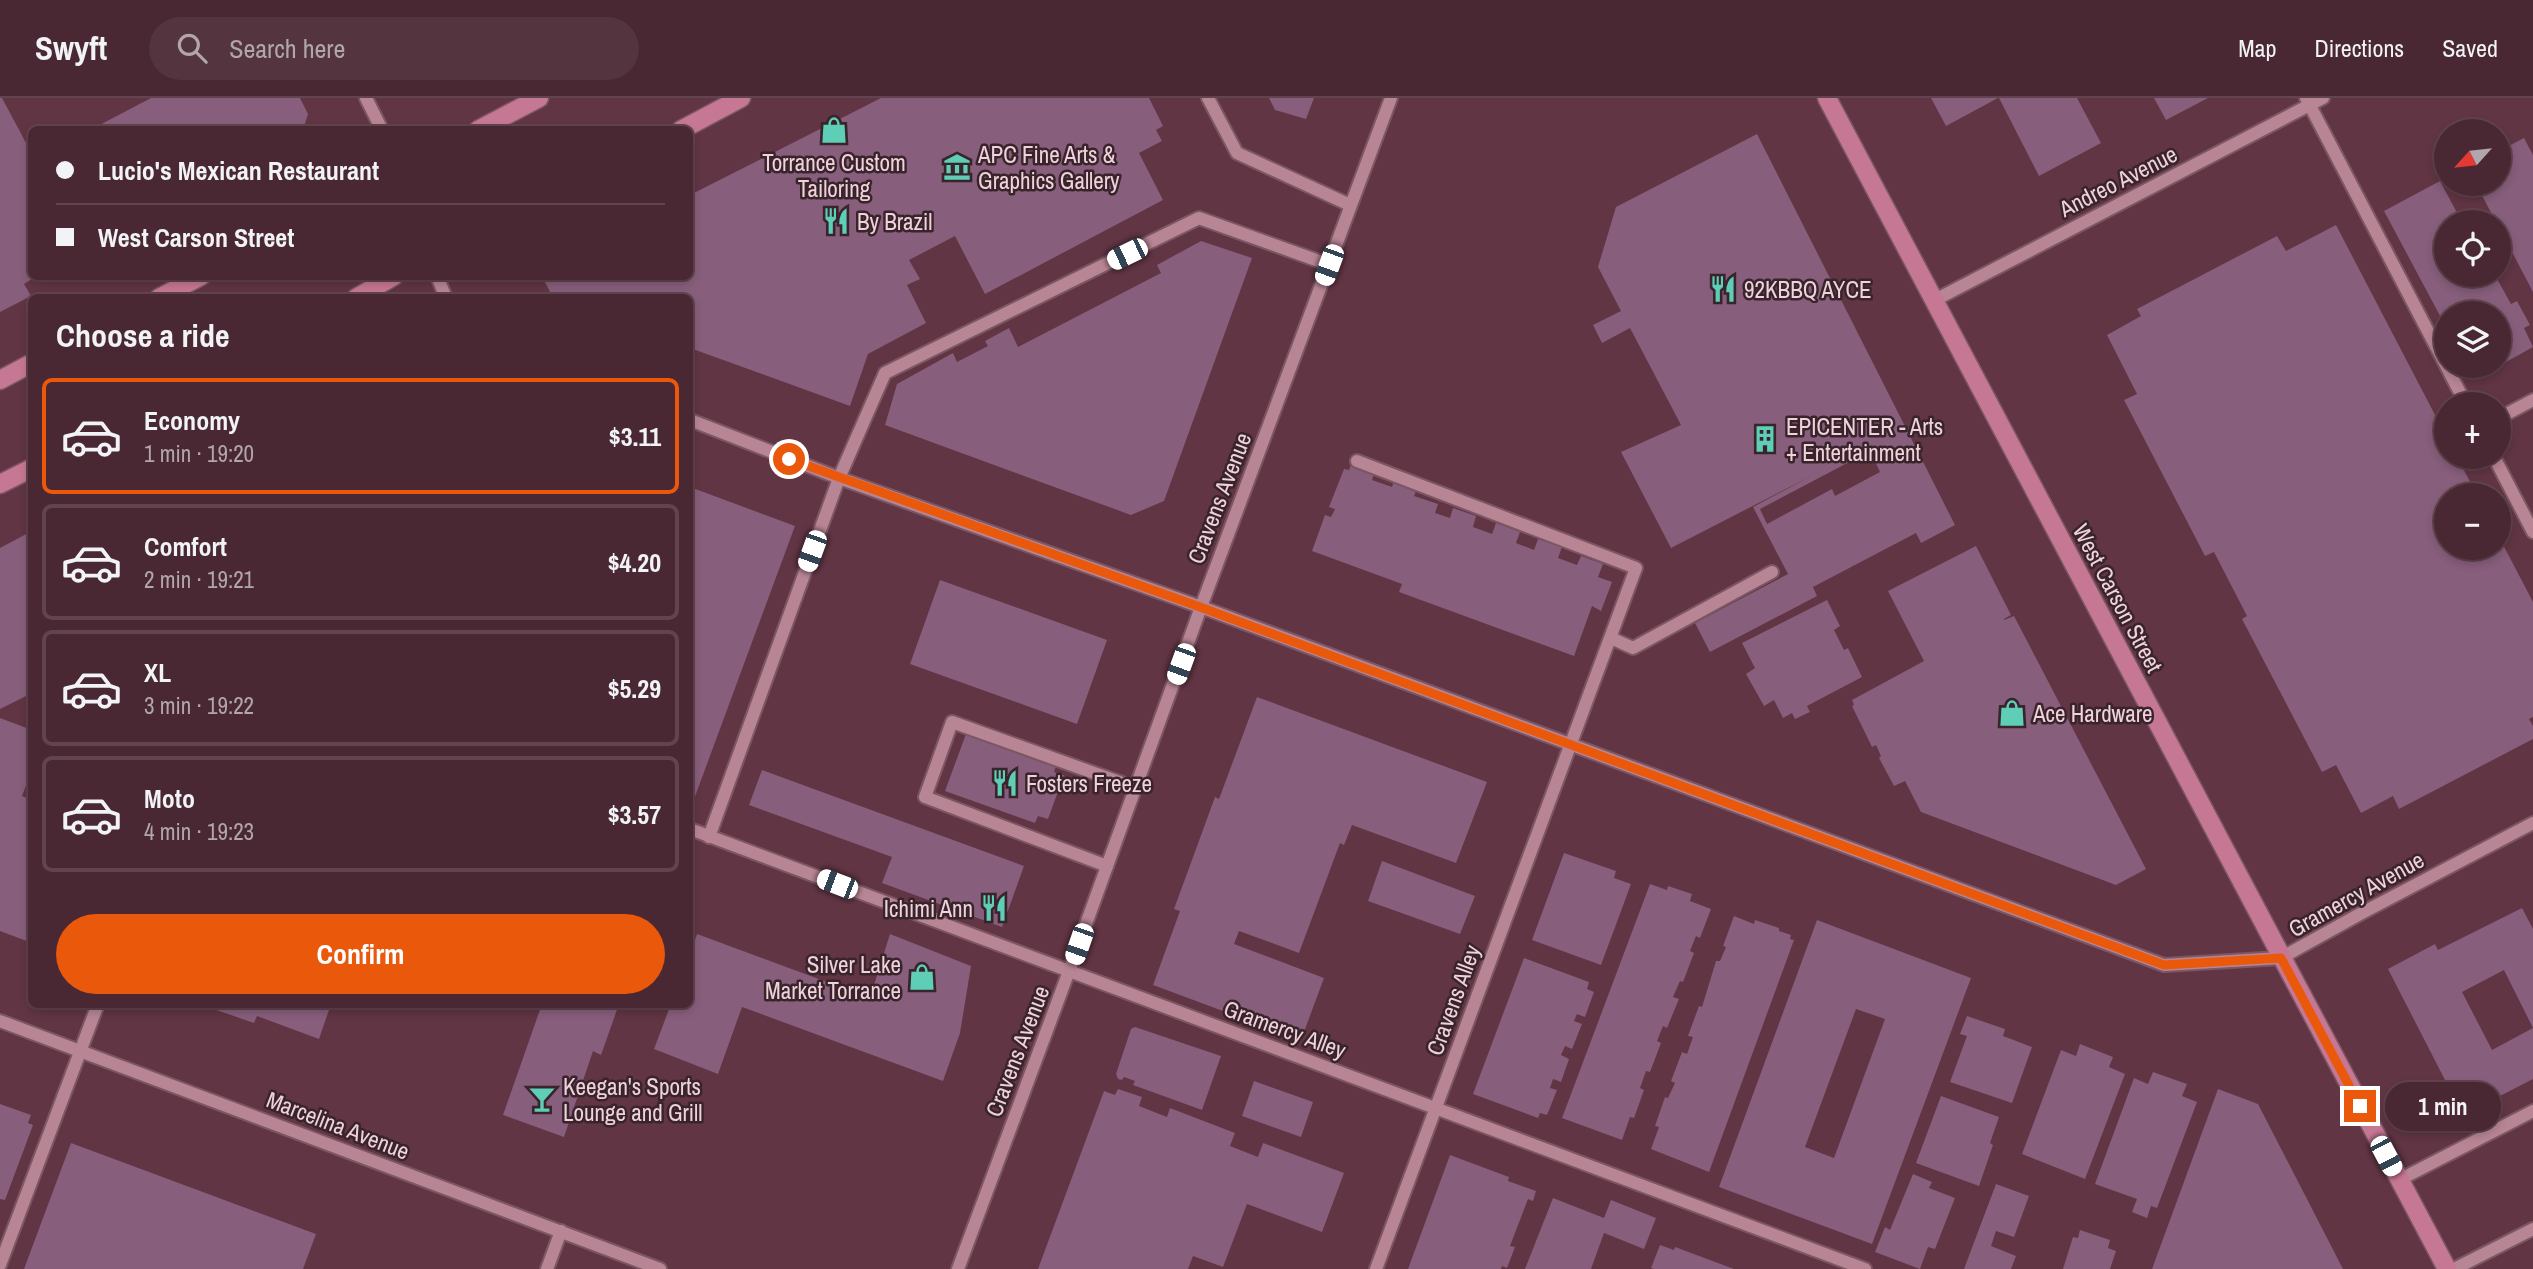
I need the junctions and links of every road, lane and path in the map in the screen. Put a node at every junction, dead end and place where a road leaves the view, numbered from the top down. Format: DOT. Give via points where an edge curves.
graph roads {
  1 [pos="366,98"];
  2 [pos="539,98"];
  3 [pos="741,98"];
  4 [pos="1208,98"];
  5 [pos="1391,98"];
  6 [pos="1827,98"];
  7 [pos="2323,98"];
  8 [pos="2308,102"];
  9 [pos="380,126"];
  10 [pos="486,126"];
  11 [pos="688,126"];
  12 [pos="1350,205"];
  13 [pos="1329,265"];
  14 [pos="193,280"];
  15 [pos="387,280"];
  16 [pos="167,294"];
  17 [pos="363,294"];
  18 [pos="1933,301"];
  19 [pos="28,365"];
  20 [pos="0,380"];
  21 [pos="2460,392"];
  22 [pos="2533,400"];
  23 [pos="2511,412"];
  24 [pos="693,421"];
  25 [pos="1357,461"];
  26 [pos="2500,469"];
  27 [pos="28,470"];
  28 [pos="839,478"];
  29 [pos="0,485"];
  30 [pos="2533,532"];
  31 [pos="1772,572"];
  32 [pos="1200,607"];
  33 [pos="1611,638"];
  34 [pos="1570,745"];
  35 [pos="1136,788"];
  36 [pos="2533,823"];
  37 [pos="693,831"];
  38 [pos="709,836"];
  39 [pos="1107,866"];
  40 [pos="2281,958"];
  41 [pos="1069,971"];
  42 [pos="96,1008"];
  43 [pos="0,1021"];
  44 [pos="81,1051"];
  45 [pos="1436,1108"];
  46 [pos="2533,1111"];
  47 [pos="2399,1180"];
  48 [pos="2533,1229"];
  49 [pos="561,1231"];
  50 [pos="0,1265"];
  51 [pos="547,1269"];
  52 [pos="660,1269"];
  53 [pos="958,1269"];
  54 [pos="1376,1269"];
  55 [pos="1865,1269"];
  56 [pos="2447,1269"];
  57 [pos="2454,1269"];
  1 -- 9 [label="street"];
  2 -- 10 [label="main road"];
  3 -- 11 [label="main road"];
  4 -- 12 [label="street" via="1237,153"];
  5 -- 12 [label="street, Cravens Avenue"];
  6 -- 18 [label="main road, West Carson Street"];
  7 -- 8 [label="street, Andreo Avenue"];
  8 -- 18 [label="street, Andreo Avenue"];
  8 -- 21 [label="street"];
  12 -- 13 [label="street, Cravens Avenue"];
  13 -- 28 [label="street" via="1199,218 885,373"];
  13 -- 32 [label="street, Cravens Avenue"];
  14 -- 16 [label="main road"];
  15 -- 17 [label="main road"];
  18 -- 40 [label="main road, West Carson Street"];
  19 -- 20 [label="main road"];
  22 -- 23 [label="street"];
  24 -- 28 [label="street, Gramercy Avenue"];
  25 -- 33 [label="street, Cravens Alley" via="1636,568"];
  26 -- 30 [label="street"];
  27 -- 29 [label="main road"];
  28 -- 32 [label="street, Gramercy Avenue"];
  28 -- 38 [label="street"];
  31 -- 33 [label="street" via="1633,648"];
  32 -- 34 [label="street, Gramercy Avenue"];
  32 -- 35 [label="street, Cravens Avenue"];
  33 -- 34 [label="street, Cravens Alley"];
  34 -- 40 [label="street, Gramercy Avenue" via="2164,965"];
  34 -- 45 [label="street, Cravens Alley"];
  35 -- 39 [label="street, Cravens Avenue"];
  35 -- 39 [label="street" via="953,722 925,797"];
  36 -- 40 [label="street, Gramercy Avenue"];
  37 -- 38 [label="street, Gramercy Alley"];
  38 -- 41 [label="street, Gramercy Alley"];
  39 -- 41 [label="street, Cravens Avenue"];
  40 -- 47 [label="main road, West Carson Street"];
  41 -- 45 [label="street, Gramercy Alley"];
  41 -- 53 [label="street, Cravens Avenue"];
  42 -- 44 [label="street"];
  43 -- 44 [label="street, Marcelina Avenue"];
  44 -- 49 [label="street, Marcelina Avenue"];
  44 -- 50 [label="street"];
  45 -- 54 [label="street, Cravens Alley"];
  45 -- 55 [label="street, Gramercy Alley"];
  46 -- 47 [label="street"];
  47 -- 56 [label="main road, West Carson Street"];
  48 -- 57 [label="street"];
  49 -- 51 [label="street"];
  49 -- 52 [label="street, Marcelina Avenue"];
}
